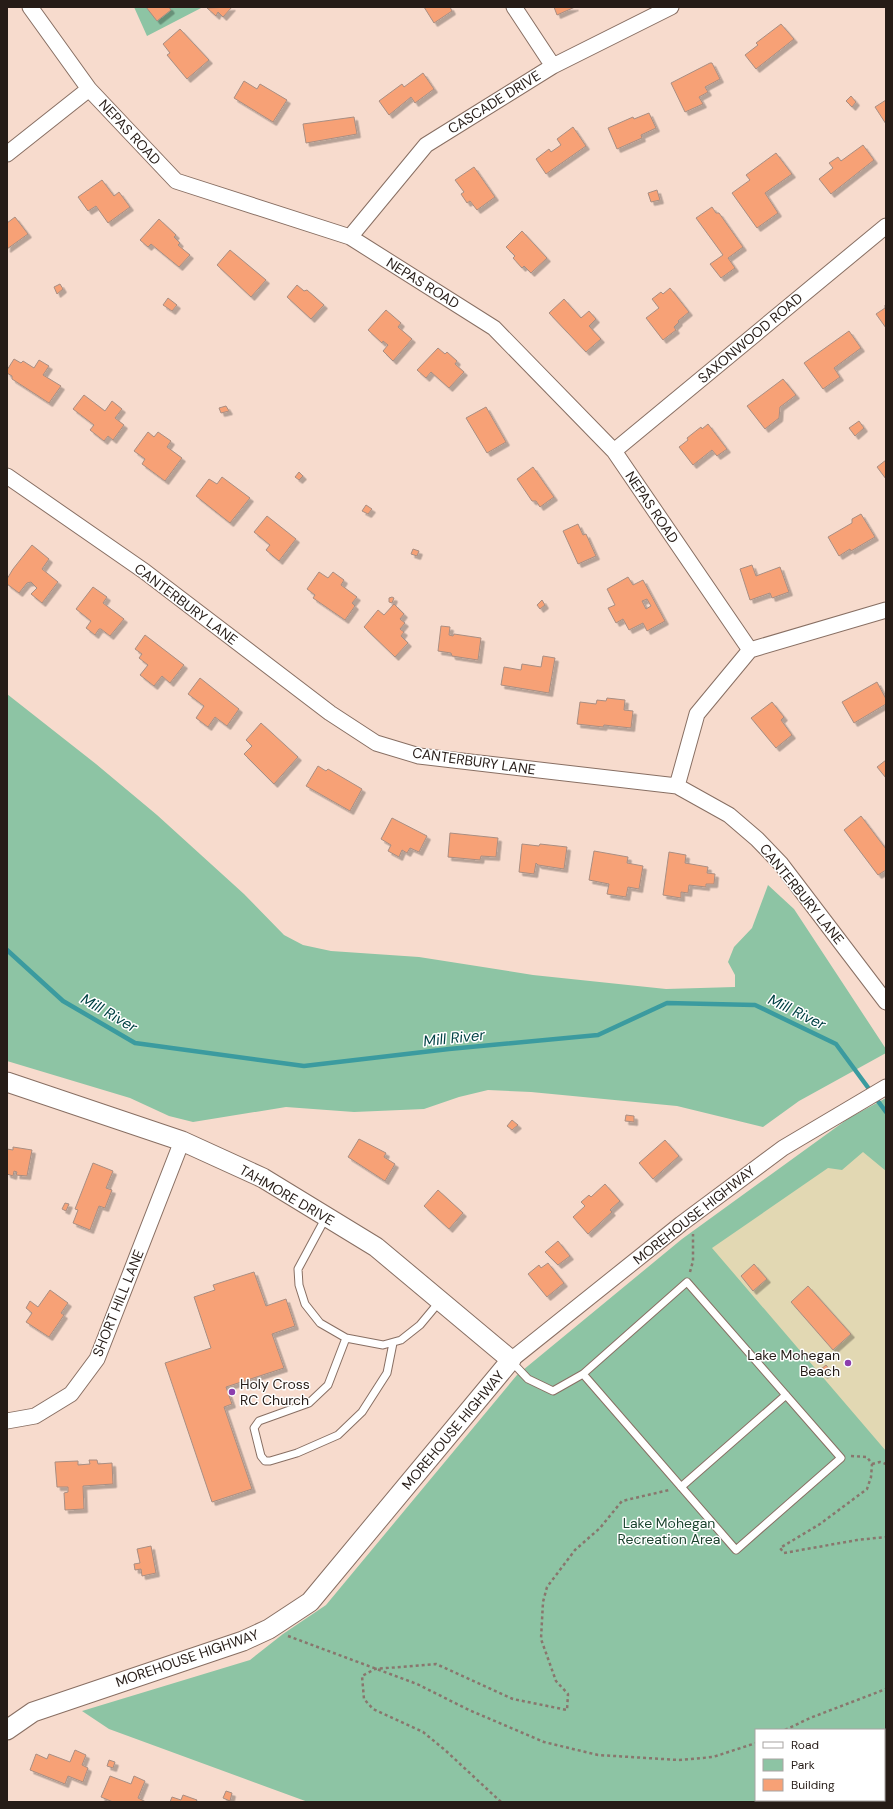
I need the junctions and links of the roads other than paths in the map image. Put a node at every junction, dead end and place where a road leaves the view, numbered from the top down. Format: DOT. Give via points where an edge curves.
graph roads {
  1 [pos="30,7"];
  2 [pos="514,7"];
  3 [pos="671,7"];
  4 [pos="553,66"];
  5 [pos="89,89"];
  6 [pos="7,154"];
  7 [pos="886,226"];
  8 [pos="350,238"];
  9 [pos="614,451"];
  10 [pos="7,476"];
  11 [pos="886,610"];
  12 [pos="750,650"];
  13 [pos="677,786"];
  14 [pos="886,1002"];
  15 [pos="7,1082"];
  16 [pos="886,1087"];
  17 [pos="182,1141"];
  18 [pos="326,1216"];
  19 [pos="440,1301"];
  20 [pos="346,1338"];
  21 [pos="392,1343"];
  22 [pos="511,1360"];
  23 [pos="583,1374"];
  24 [pos="786,1395"];
  25 [pos="7,1422"];
  26 [pos="681,1487"];
  27 [pos="7,1730"];
  1 -- 5 [label="street, NEPAS ROAD"];
  2 -- 4 [label="street"];
  3 -- 4 [label="street, CASCADE DRIVE"];
  4 -- 8 [label="street, CASCADE DRIVE" via="426,145"];
  5 -- 6 [label="street"];
  5 -- 8 [label="street, NEPAS ROAD" via="176,181"];
  7 -- 9 [label="street, SAXONWOOD ROAD"];
  8 -- 9 [label="street, NEPAS ROAD" via="494,328"];
  9 -- 12 [label="street, NEPAS ROAD"];
  10 -- 13 [label="street, CANTERBURY LANE" via="144,571 330,713 376,743 419,756"];
  11 -- 12 [label="street"];
  12 -- 13 [label="street" via="697,714"];
  13 -- 14 [label="street, CANTERBURY LANE" via="729,815 757,839 781,864"];
  15 -- 17 [label="street, TAHMORE DRIVE"];
  16 -- 22 [label="street, MOREHOUSE HIGHWAY" via="783,1148 681,1224"];
  17 -- 18 [label="street, TAHMORE DRIVE" via="264,1178"];
  17 -- 25 [label="street, SHORT HILL LANE" via="97,1359 71,1394 35,1416"];
  18 -- 19 [label="street, TAHMORE DRIVE" via="376,1247"];
  18 -- 20 [label="lane" via="298,1269 299,1285 305,1304 320,1323"];
  19 -- 21 [label="lane" via="420,1325 401,1340"];
  19 -- 22 [label="street, TAHMORE DRIVE"];
  20 -- 21 [label="lane" via="383,1345"];
  20 -- 21 [label="lane" via="328,1385 309,1403 259,1421 254,1428 261,1456 265,1461 297,1453 338,1435 362,1412 387,1373"];
  22 -- 23 [label="lane" via="528,1379 554,1390"];
  22 -- 27 [label="street, MOREHOUSE HIGHWAY" via="310,1602 269,1629 243,1641 33,1712"];
  23 -- 24 [label="lane" via="687,1282"];
  23 -- 26 [label="lane"];
  24 -- 26 [label="lane"];
  24 -- 26 [label="lane" via="841,1458 736,1550"];
}
